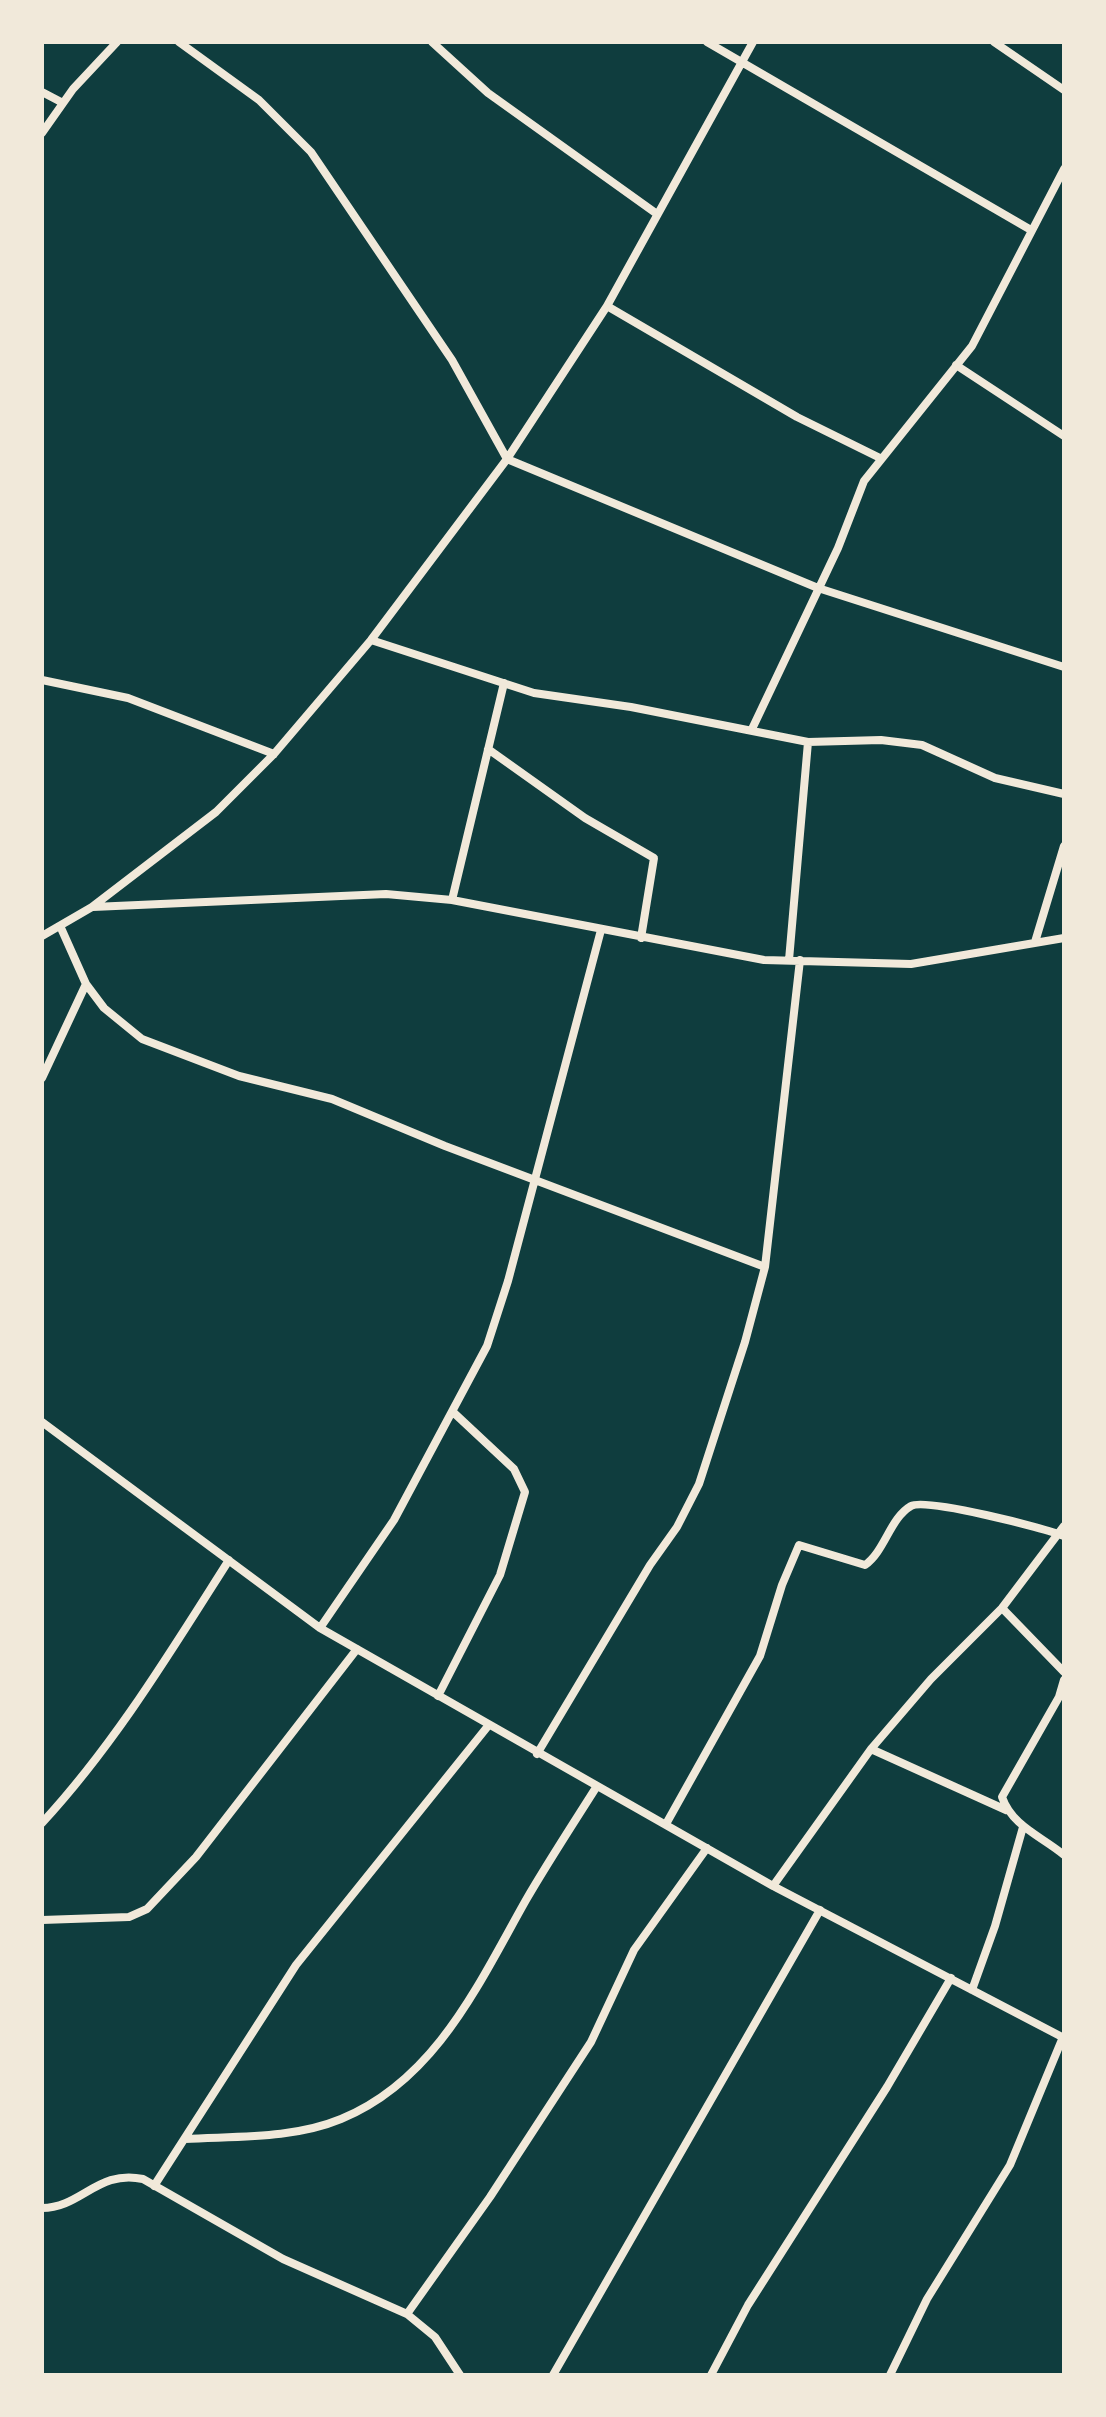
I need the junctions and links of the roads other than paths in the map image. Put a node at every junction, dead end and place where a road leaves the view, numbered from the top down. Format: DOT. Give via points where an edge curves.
graph roads {
  1 [pos="117,42"];
  2 [pos="179,42"];
  3 [pos="432,42"];
  4 [pos="707,42"];
  5 [pos="753,42"];
  6 [pos="994,42"];
  7 [pos="741,61"];
  8 [pos="1064,90"];
  9 [pos="42,92"];
  10 [pos="63,103"];
  11 [pos="42,133"];
  12 [pos="1064,169"];
  13 [pos="657,214"];
  14 [pos="1031,230"];
  15 [pos="607,306"];
  16 [pos="956,365"];
  17 [pos="1064,436"];
  18 [pos="880,458"];
  19 [pos="507,459"];
  20 [pos="818,588"];
  21 [pos="371,640"];
  22 [pos="1064,667"];
  23 [pos="42,680"];
  24 [pos="504,683"];
  25 [pos="752,729"];
  26 [pos="808,742"];
  27 [pos="488,749"];
  28 [pos="274,754"];
  29 [pos="1064,794"];
  30 [pos="1064,846"];
  31 [pos="452,900"];
  32 [pos="92,907"];
  33 [pos="61,928"];
  34 [pos="601,930"];
  35 [pos="42,936"];
  36 [pos="641,938"];
  37 [pos="1064,938"];
  38 [pos="1035,942"];
  39 [pos="789,960"];
  40 [pos="800,960"];
  41 [pos="86,984"];
  42 [pos="42,1078"];
  43 [pos="534,1177"];
  44 [pos="765,1267"];
  45 [pos="453,1412"];
  46 [pos="42,1422"];
  47 [pos="1062,1532"];
  48 [pos="229,1560"];
  49 [pos="1002,1608"];
  50 [pos="320,1628"];
  51 [pos="357,1649"];
  52 [pos="1064,1672"];
  53 [pos="1064,1680"];
  54 [pos="438,1696"];
  55 [pos="488,1726"];
  56 [pos="871,1749"];
  57 [pos="537,1754"];
  58 [pos="597,1786"];
  59 [pos="1006,1810"];
  60 [pos="42,1823"];
  61 [pos="666,1824"];
  62 [pos="1023,1827"];
  63 [pos="707,1848"];
  64 [pos="1064,1855"];
  65 [pos="773,1886"];
  66 [pos="820,1910"];
  67 [pos="42,1920"];
  68 [pos="951,1978"];
  69 [pos="972,1990"];
  70 [pos="1063,2037"];
  71 [pos="185,2139"];
  72 [pos="154,2186"];
  73 [pos="42,2208"];
  74 [pos="407,2314"];
  75 [pos="460,2375"];
  76 [pos="553,2375"];
  77 [pos="711,2375"];
  78 [pos="890,2375"];
  1 -- 10 [label="street"];
  2 -- 19 [label="street" via="259,100 311,152 452,360"];
  3 -- 13 [label="street" via="488,93"];
  4 -- 7 [label="street"];
  5 -- 7 [label="street"];
  6 -- 8 [label="street"];
  7 -- 13 [label="street"];
  7 -- 14 [label="street"];
  9 -- 10 [label="street"];
  10 -- 11 [label="street"];
  12 -- 14 [label="street"];
  13 -- 15 [label="street"];
  14 -- 16 [label="street" via="972,346"];
  15 -- 18 [label="street" via="797,417"];
  15 -- 19 [label="street"];
  16 -- 17 [label="street"];
  16 -- 18 [label="street"];
  18 -- 20 [label="street" via="864,481"];
  19 -- 20 [label="street"];
  19 -- 21 [label="street"];
  20 -- 22 [label="street"];
  20 -- 25 [label="street"];
  21 -- 24 [label="street"];
  21 -- 28 [label="street"];
  23 -- 28 [label="street" via="128,698"];
  24 -- 25 [label="street" via="534,693"];
  24 -- 27 [label="street"];
  25 -- 26 [label="street"];
  26 -- 29 [label="street" via="922,745 995,778"];
  26 -- 39 [label="street"];
  27 -- 31 [label="street"];
  27 -- 36 [label="street" via="585,818 654,858"];
  28 -- 32 [label="street" via="216,812"];
  30 -- 38 [label="street"];
  31 -- 32 [label="street" via="386,894"];
  31 -- 34 [label="street"];
  32 -- 33 [label="street"];
  33 -- 35 [label="street"];
  33 -- 41 [label="street"];
  34 -- 36 [label="street"];
  34 -- 43 [label="street"];
  36 -- 39 [label="street"];
  37 -- 38 [label="street"];
  38 -- 40 [label="street" via="911,964"];
  39 -- 40 [label="street"];
  40 -- 44 [label="street"];
  41 -- 42 [label="street"];
  41 -- 43 [label="street" via="104,1008 142,1039 239,1076 332,1099"];
  43 -- 44 [label="street"];
  43 -- 45 [label="street" via="487,1346"];
  44 -- 57 [label="street" via="699,1484"];
  45 -- 50 [label="street" via="394,1520"];
  45 -- 54 [label="street" via="514,1469 525,1492 500,1575"];
  46 -- 48 [label="street"];
  47 -- 49 [label="street"];
  47 -- 61 [label="street" via="920,1504 905,1512 865,1565 799,1545 760,1656"];
  48 -- 50 [label="street"];
  48 -- 60 [label="street" via="142,1696"];
  49 -- 52 [label="street"];
  49 -- 56 [label="street"];
  50 -- 51 [label="street"];
  51 -- 54 [label="street"];
  51 -- 67 [label="street" via="196,1857 147,1909 129,1917"];
  53 -- 59 [label="street" via="1006,1785"];
  54 -- 55 [label="street"];
  55 -- 57 [label="street"];
  55 -- 71 [label="street" via="296,1965"];
  56 -- 59 [label="street"];
  56 -- 65 [label="street"];
  57 -- 58 [label="street"];
  58 -- 61 [label="street"];
  58 -- 71 [label="street" via="471,2003 427,2056 383,2094 342,2119 300,2131"];
  59 -- 62 [label="street"];
  61 -- 63 [label="street"];
  62 -- 64 [label="street"];
  62 -- 69 [label="street"];
  63 -- 65 [label="street"];
  63 -- 74 [label="street" via="634,1950 591,2042"];
  65 -- 66 [label="street"];
  66 -- 68 [label="street"];
  66 -- 76 [label="street"];
  68 -- 69 [label="street"];
  68 -- 77 [label="street" via="748,2305"];
  69 -- 70 [label="street"];
  70 -- 78 [label="street" via="1010,2165 927,2299"];
  71 -- 72 [label="street"];
  72 -- 73 [label="street" via="126,2175 110,2178"];
  72 -- 74 [label="street" via="283,2259"];
  74 -- 75 [label="street" via="435,2337"];
}
